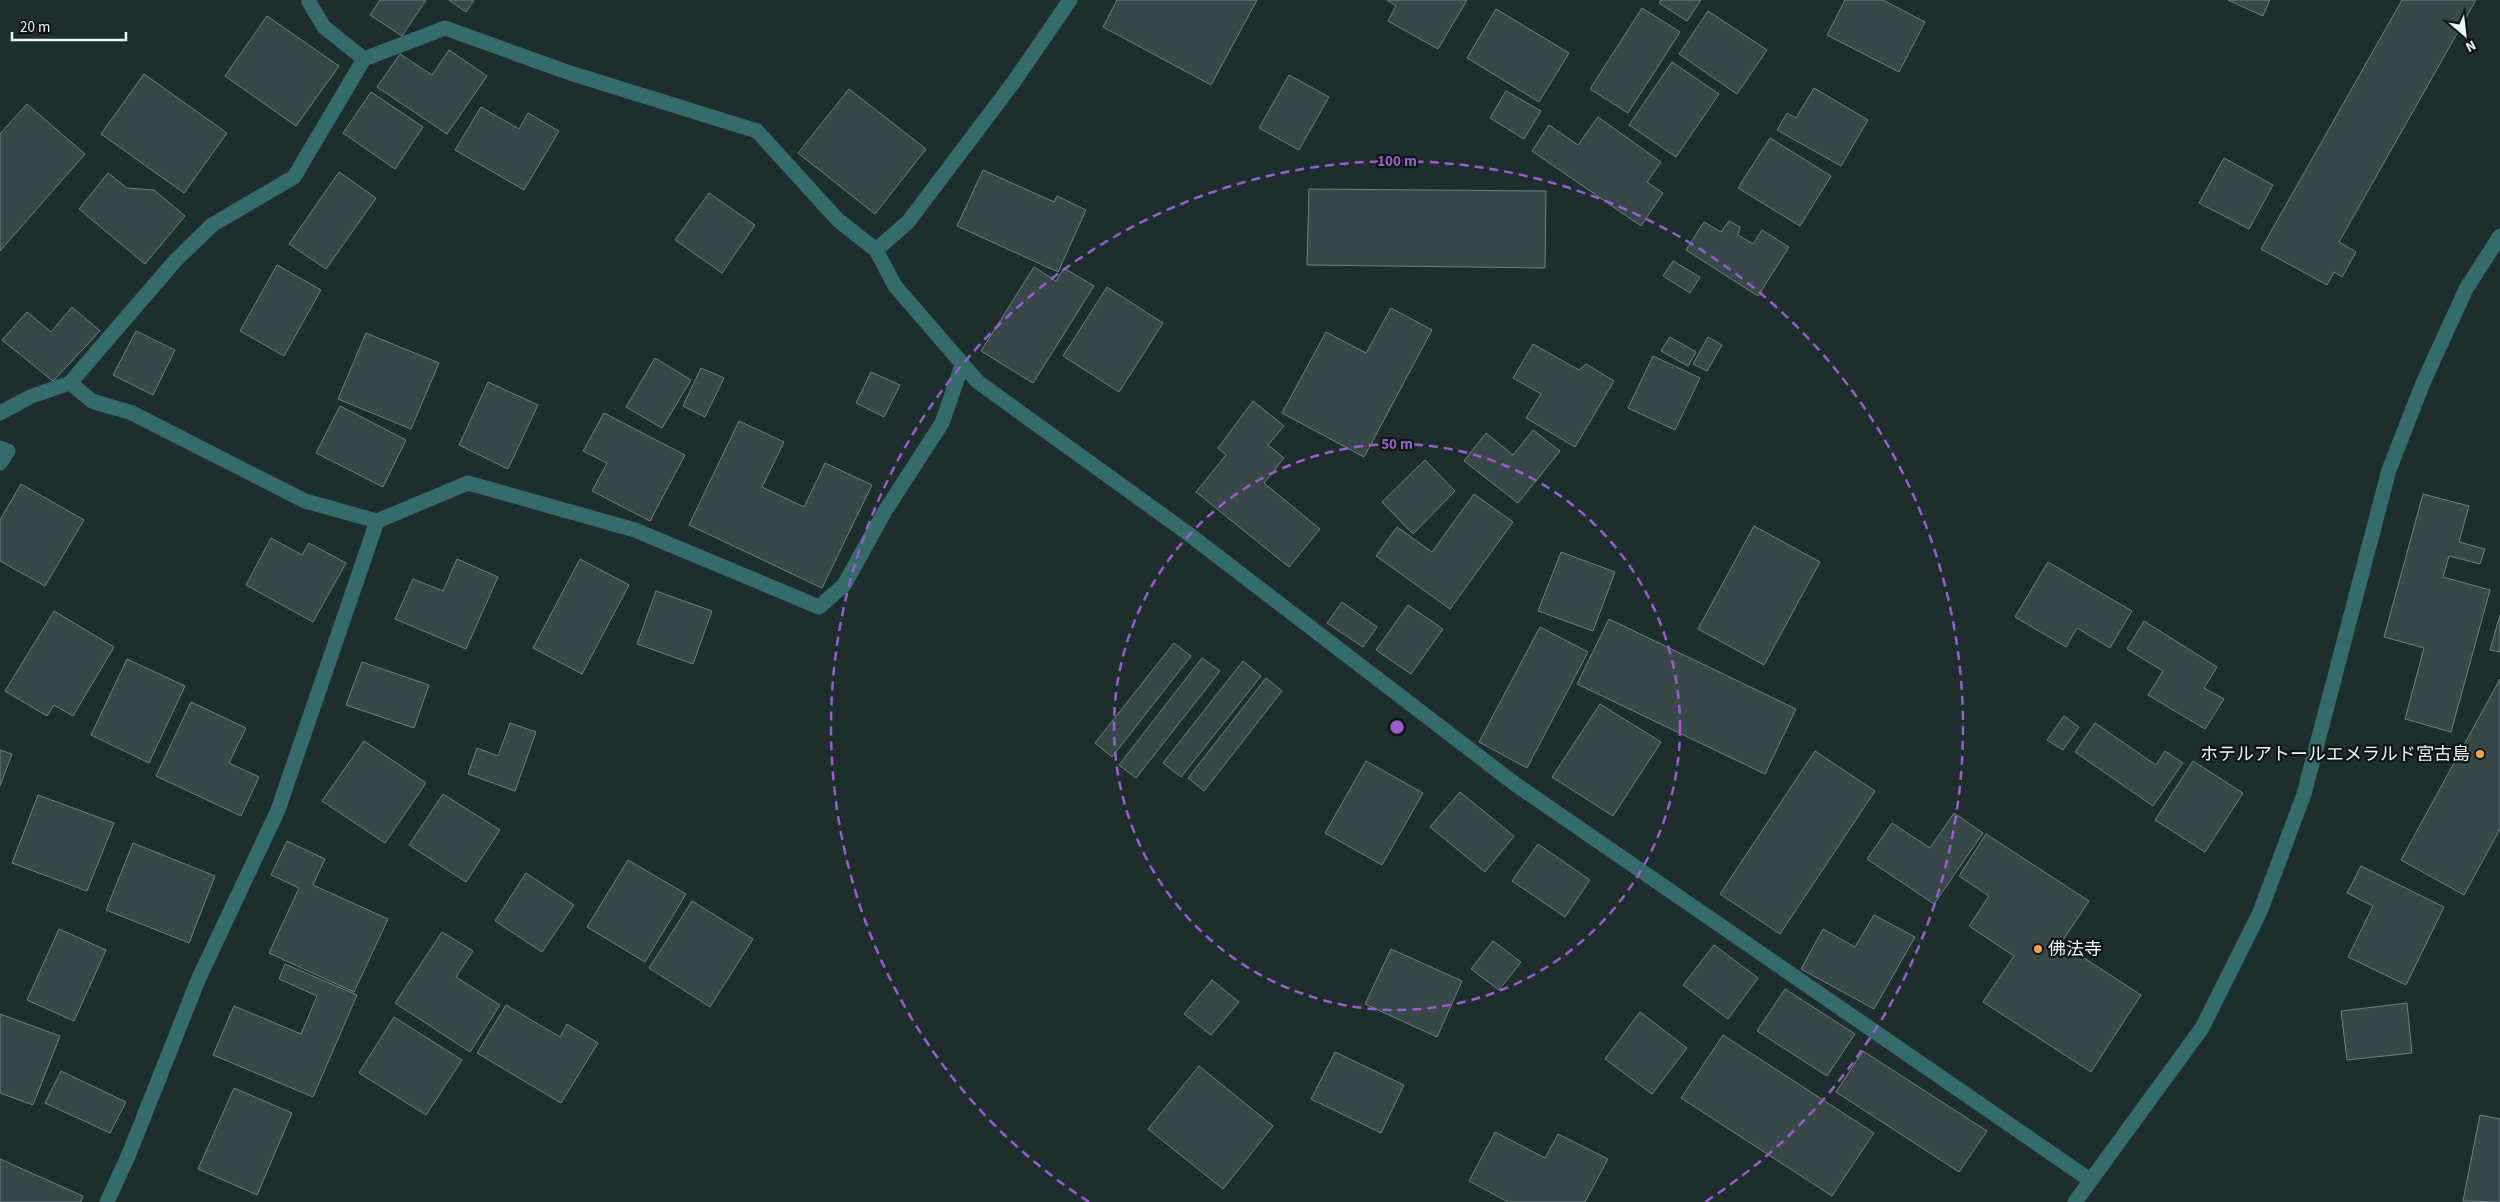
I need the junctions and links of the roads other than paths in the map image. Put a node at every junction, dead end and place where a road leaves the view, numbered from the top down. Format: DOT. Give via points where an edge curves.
graph roads {
  1 [pos="310,0"];
  2 [pos="1070,0"];
  3 [pos="364,60"];
  4 [pos="2500,236"];
  5 [pos="876,250"];
  6 [pos="962,365"];
  7 [pos="70,383"];
  8 [pos="0,413"];
  9 [pos="0,448"];
  10 [pos="0,464"];
  11 [pos="377,521"];
  12 [pos="2090,1180"];
  13 [pos="107,1202"];
  14 [pos="2075,1202"];
  1 -- 3 [label="street" via="324,27"];
  2 -- 5 [label="street" via="1013,83 908,222"];
  3 -- 5 [label="street" via="445,28 570,73 757,131 838,220"];
  3 -- 7 [label="street" via="294,177 212,225 174,261"];
  4 -- 12 [label="street" via="2466,289 2423,383 2389,470 2304,794 2260,912 2202,1028"];
  5 -- 6 [label="street" via="896,286"];
  6 -- 11 [label="street" via="942,422 885,511 844,585 819,607 634,530 468,484"];
  6 -- 12 [label="street" via="978,382 1186,532 1515,784"];
  7 -- 8 [label="street" via="32,396"];
  7 -- 11 [label="street" via="92,401 132,413 305,501"];
  9 -- 10 [label="street" via="8,451"];
  11 -- 13 [label="street" via="278,810 198,980"];
  12 -- 14 [label="street"];
}
